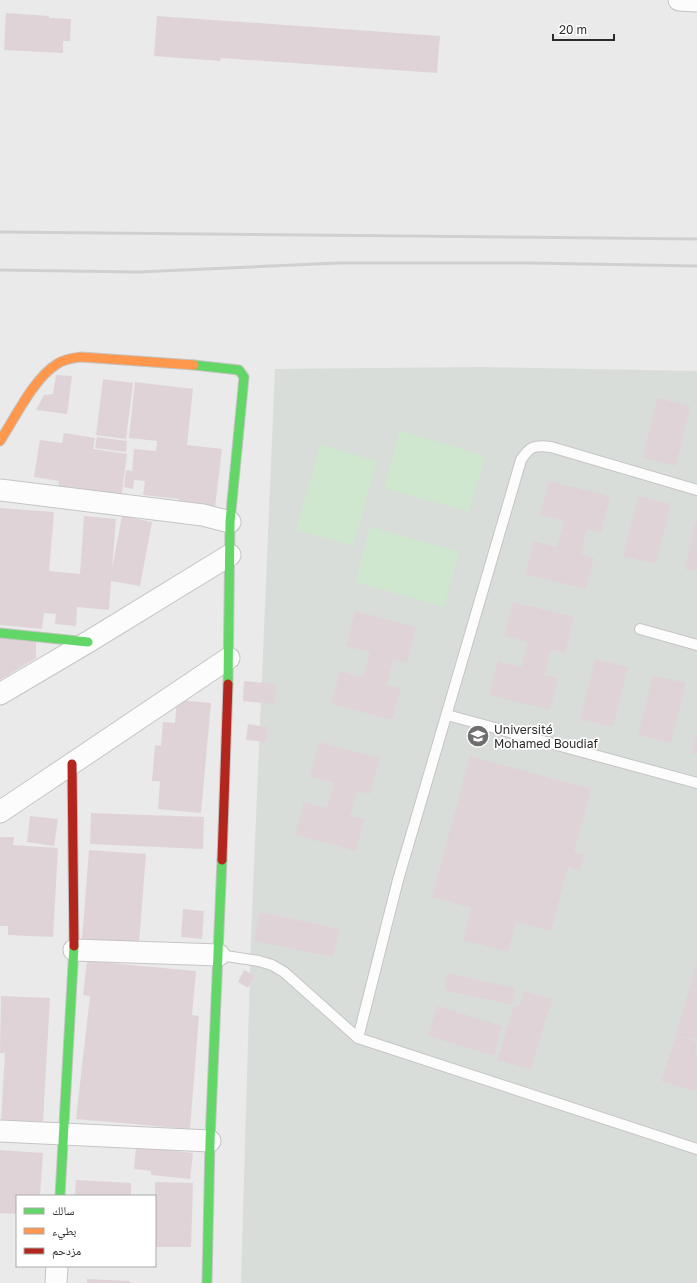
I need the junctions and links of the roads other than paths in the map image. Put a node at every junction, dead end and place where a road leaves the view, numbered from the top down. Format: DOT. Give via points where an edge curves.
graph roads {
  1 [pos="679,0"];
  2 [pos="697,1"];
  3 [pos="0,441"];
  4 [pos="0,490"];
  5 [pos="697,490"];
  6 [pos="230,522"];
  7 [pos="230,555"];
  8 [pos="640,629"];
  9 [pos="0,633"];
  10 [pos="88,642"];
  11 [pos="697,645"];
  12 [pos="229,658"];
  13 [pos="0,694"];
  14 [pos="447,715"];
  15 [pos="72,764"];
  16 [pos="697,783"];
  17 [pos="0,812"];
  18 [pos="74,950"];
  19 [pos="219,955"];
  20 [pos="358,1038"];
  21 [pos="0,1131"];
  22 [pos="63,1134"];
  23 [pos="210,1141"];
  24 [pos="697,1149"];
  25 [pos="60,1195"];
  26 [pos="57,1267"];
  27 [pos="56,1283"];
  28 [pos="207,1283"];
  1 -- 2 [label="street"];
  3 -- 6 [label="street" via="43,378 54,365 65,360 81,357 239,370 244,377"];
  4 -- 6 [label="street" via="203,515"];
  5 -- 14 [label="lane" via="551,447 538,445 527,450 521,460"];
  6 -- 7 [label="street"];
  7 -- 10 [label="street"];
  7 -- 12 [label="street"];
  8 -- 11 [label="lane"];
  9 -- 10 [label="street"];
  10 -- 13 [label="street"];
  12 -- 15 [label="street"];
  12 -- 19 [label="street"];
  14 -- 16 [label="lane"];
  14 -- 20 [label="lane" via="398,880"];
  15 -- 17 [label="street"];
  15 -- 18 [label="street"];
  18 -- 19 [label="street"];
  18 -- 22 [label="street"];
  19 -- 20 [label="lane" via="272,965 284,972"];
  19 -- 23 [label="street"];
  20 -- 24 [label="lane"];
  21 -- 22 [label="street"];
  22 -- 23 [label="street"];
  22 -- 25 [label="street"];
  23 -- 28 [label="street"];
  26 -- 27 [label="street"];
}
